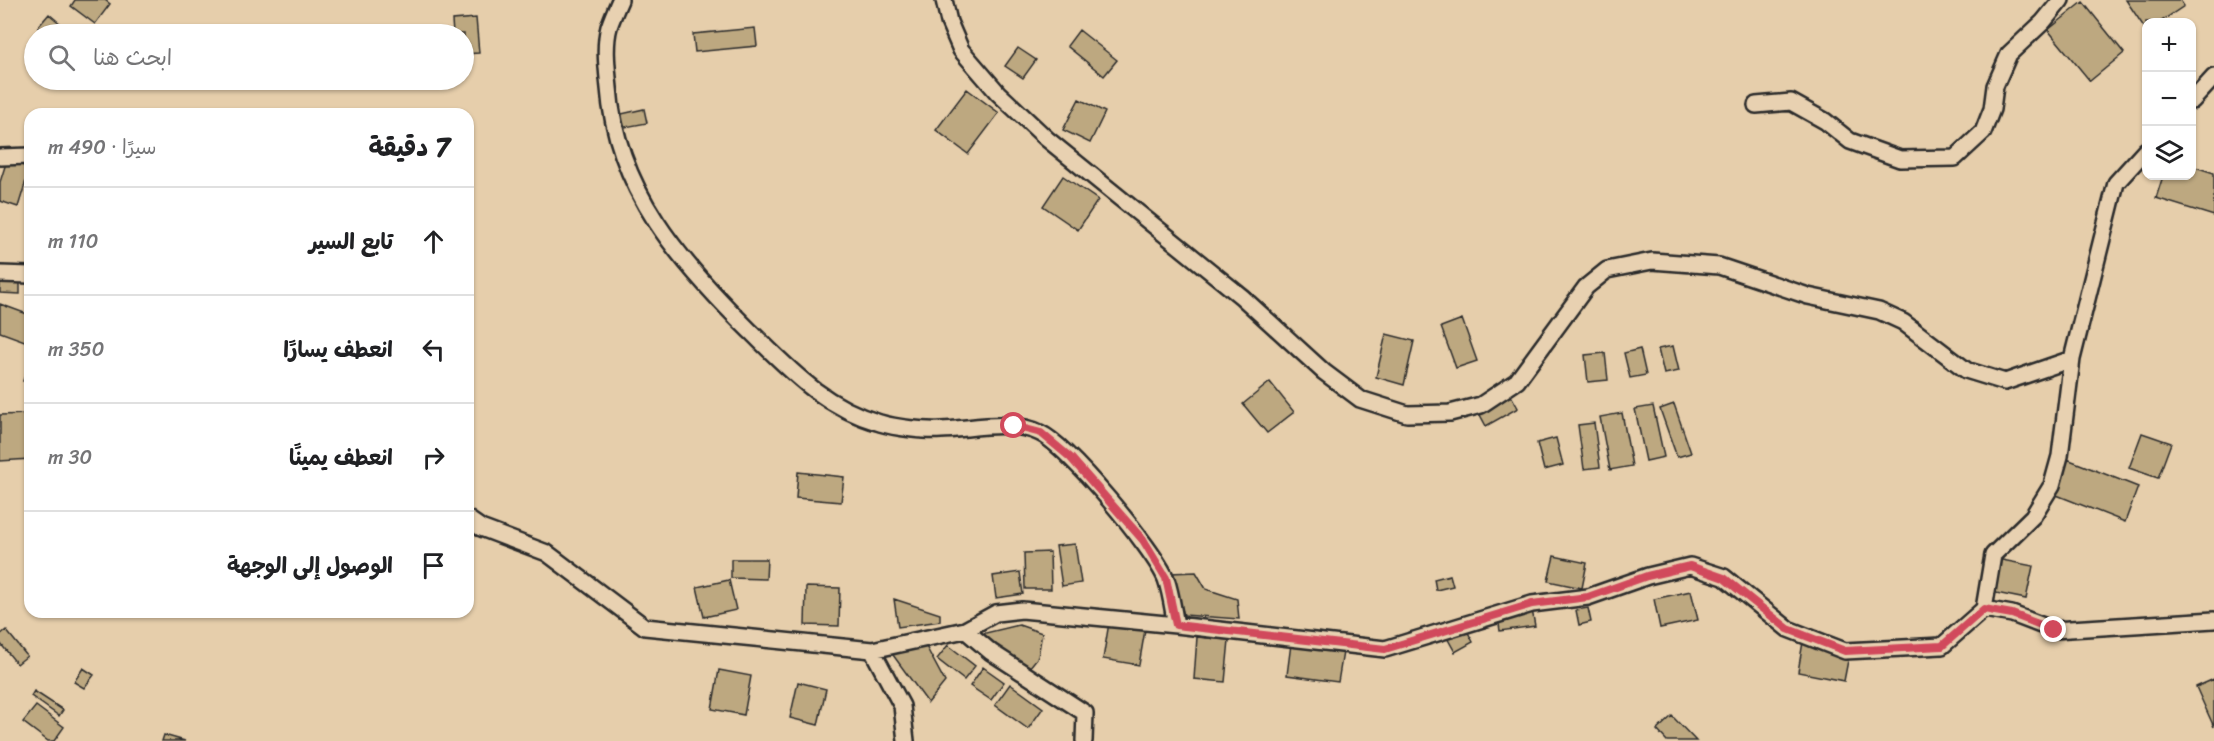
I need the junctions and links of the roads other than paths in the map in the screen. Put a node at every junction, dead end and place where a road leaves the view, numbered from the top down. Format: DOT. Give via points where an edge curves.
graph roads {
  1 [pos="620,0"];
  2 [pos="945,0"];
  3 [pos="2061,0"];
  4 [pos="2214,77"];
  5 [pos="2196,97"];
  6 [pos="1756,105"];
  7 [pos="2142,154"];
  8 [pos="24,156"];
  9 [pos="0,157"];
  10 [pos="0,274"];
  11 [pos="24,275"];
  12 [pos="2072,359"];
  13 [pos="474,523"];
  14 [pos="1984,609"];
  15 [pos="2214,620"];
  16 [pos="1176,625"];
  17 [pos="964,630"];
  18 [pos="872,650"];
  19 [pos="906,741"];
  20 [pos="1084,741"];
  1 -- 16 [label="street" via="609,28 606,57 611,118 626,166 654,220 706,288 797,378 842,410 882,424 915,428 1014,426 1041,433 1071,458 1143,540 1166,578"];
  2 -- 12 [label="street" via="949,22 962,50 998,93 1047,139 1242,297 1324,372 1369,402 1407,414 1450,413 1481,405 1517,381 1586,286 1607,270 1652,261 1719,266 1808,296 1879,311 1903,322 1966,370 2005,382"];
  3 -- 6 [label="street" via="2009,54 1995,86 1983,132 1955,158 1900,159 1850,141 1791,102"];
  4 -- 5 [label="street"];
  7 -- 12 [label="street" via="2116,183"];
  8 -- 9 [label="street"];
  10 -- 11 [label="street"];
  12 -- 14 [label="street" via="2060,456 2052,485 2032,516 1993,555"];
  13 -- 18 [label="street" via="547,553 645,627"];
  14 -- 15 [label="street" via="2012,614 2054,630"];
  14 -- 16 [label="street" via="1942,646 1845,651 1788,629 1724,578 1690,566 1588,597 1532,604 1385,649"];
  16 -- 17 [label="street" via="1022,610 996,613"];
  17 -- 18 [label="street"];
  17 -- 20 [label="street" via="1085,713"];
  18 -- 19 [label="street" via="902,706"];
}
